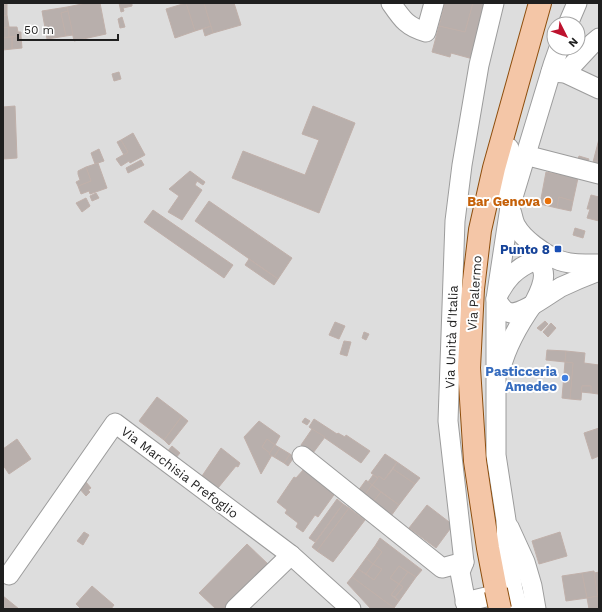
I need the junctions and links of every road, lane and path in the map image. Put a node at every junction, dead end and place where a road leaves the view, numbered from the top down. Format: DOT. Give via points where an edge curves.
graph roads {
  1 [pos="391,3"];
  2 [pos="434,3"];
  3 [pos="494,3"];
  4 [pos="504,3"];
  5 [pos="577,3"];
  6 [pos="539,9"];
  7 [pos="571,16"];
  8 [pos="599,38"];
  9 [pos="560,62"];
  10 [pos="479,65"];
  11 [pos="599,89"];
  12 [pos="525,155"];
  13 [pos="599,174"];
  14 [pos="510,207"];
  15 [pos="516,226"];
  16 [pos="557,259"];
  17 [pos="536,261"];
  18 [pos="599,264"];
  19 [pos="599,271"];
  20 [pos="496,299"];
  21 [pos="534,304"];
  22 [pos="496,390"];
  23 [pos="302,456"];
  24 [pos="506,520"];
  25 [pos="291,555"];
  26 [pos="464,562"];
  27 [pos="9,575"];
  28 [pos="532,586"];
  29 [pos="486,601"];
  30 [pos="235,609"];
  31 [pos="351,609"];
  32 [pos="518,609"];
  33 [pos="536,609"];
  1 -- 2 [label="street" via="407,24 426,32"];
  3 -- 10 [label="street"];
  4 -- 10 [label="street"];
  5 -- 7 [label="street"];
  6 -- 14 [label="street" via="529,70 504,168 504,185"];
  6 -- 29 [label="main road, Via Palermo" via="494,168 480,230 473,289 469,368 475,462 488,548"];
  8 -- 9 [label="street"];
  9 -- 11 [label="street"];
  9 -- 12 [label="street"];
  10 -- 26 [label="street, Via Unità d'Italia" via="455,221 448,421"];
  12 -- 13 [label="street"];
  12 -- 14 [label="street"];
  14 -- 15 [label="street"];
  14 -- 20 [label="street"];
  15 -- 16 [label="street" via="539,250"];
  15 -- 17 [label="street"];
  16 -- 17 [label="street"];
  16 -- 18 [label="street" via="565,262"];
  17 -- 20 [label="street" via="515,272 503,285"];
  17 -- 21 [label="street" via="541,266 544,277"];
  19 -- 21 [label="street" via="561,287"];
  20 -- 21 [label="street" via="503,310 510,313"];
  20 -- 22 [label="street"];
  21 -- 22 [label="street" via="510,341"];
  22 -- 24 [label="street" via="496,455"];
  23 -- 26 [label="street" via="442,568"];
  24 -- 28 [label="street" via="525,562"];
  24 -- 29 [label="street" via="507,555"];
  25 -- 27 [label="street, Via Marchisia Prefoglio" via="115,423"];
  25 -- 30 [label="street"];
  25 -- 31 [label="street, Via Marchisia Prefoglio"];
  26 -- 29 [label="street, Via Unità d'Italia" via="460,572"];
  28 -- 29 [label="street"];
  28 -- 33 [label="street"];
  29 -- 32 [label="street"];
}
